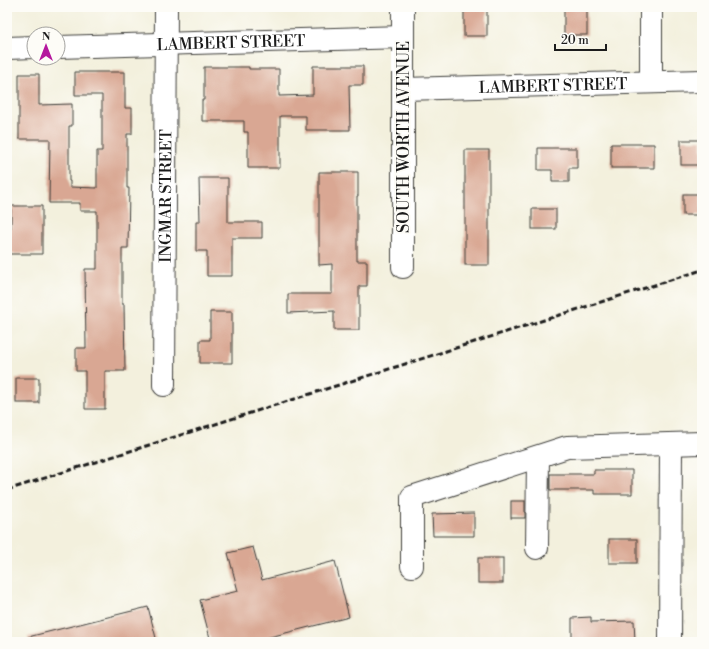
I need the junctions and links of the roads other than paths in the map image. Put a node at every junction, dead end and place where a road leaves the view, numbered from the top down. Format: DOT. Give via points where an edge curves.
graph roads {
  1 [pos="166,7"];
  2 [pos="403,7"];
  3 [pos="651,7"];
  4 [pos="403,37"];
  5 [pos="166,44"];
  6 [pos="26,47"];
  7 [pos="66,47"];
  8 [pos="7,48"];
  9 [pos="702,81"];
  10 [pos="651,82"];
  11 [pos="403,89"];
  12 [pos="403,267"];
  13 [pos="164,385"];
  14 [pos="702,443"];
  15 [pos="671,444"];
  16 [pos="538,457"];
  17 [pos="537,548"];
  18 [pos="412,566"];
  19 [pos="670,642"];
  1 -- 5 [label="street, INGMAR STREET"];
  2 -- 4 [label="street, SOUTH WORTH AVENUE"];
  3 -- 10 [label="street"];
  4 -- 5 [label="street, LAMBERT STREET"];
  4 -- 11 [label="street, SOUTH WORTH AVENUE"];
  5 -- 7 [label="street, LAMBERT STREET"];
  5 -- 13 [label="street, INGMAR STREET"];
  6 -- 8 [label="street"];
  9 -- 10 [label="street, LAMBERT STREET"];
  10 -- 11 [label="street, LAMBERT STREET"];
  11 -- 12 [label="street, SOUTH WORTH AVENUE"];
  14 -- 15 [label="street"];
  15 -- 16 [label="street" via="567,447"];
  15 -- 19 [label="street"];
  16 -- 17 [label="street"];
  16 -- 18 [label="street" via="412,497"];
}
